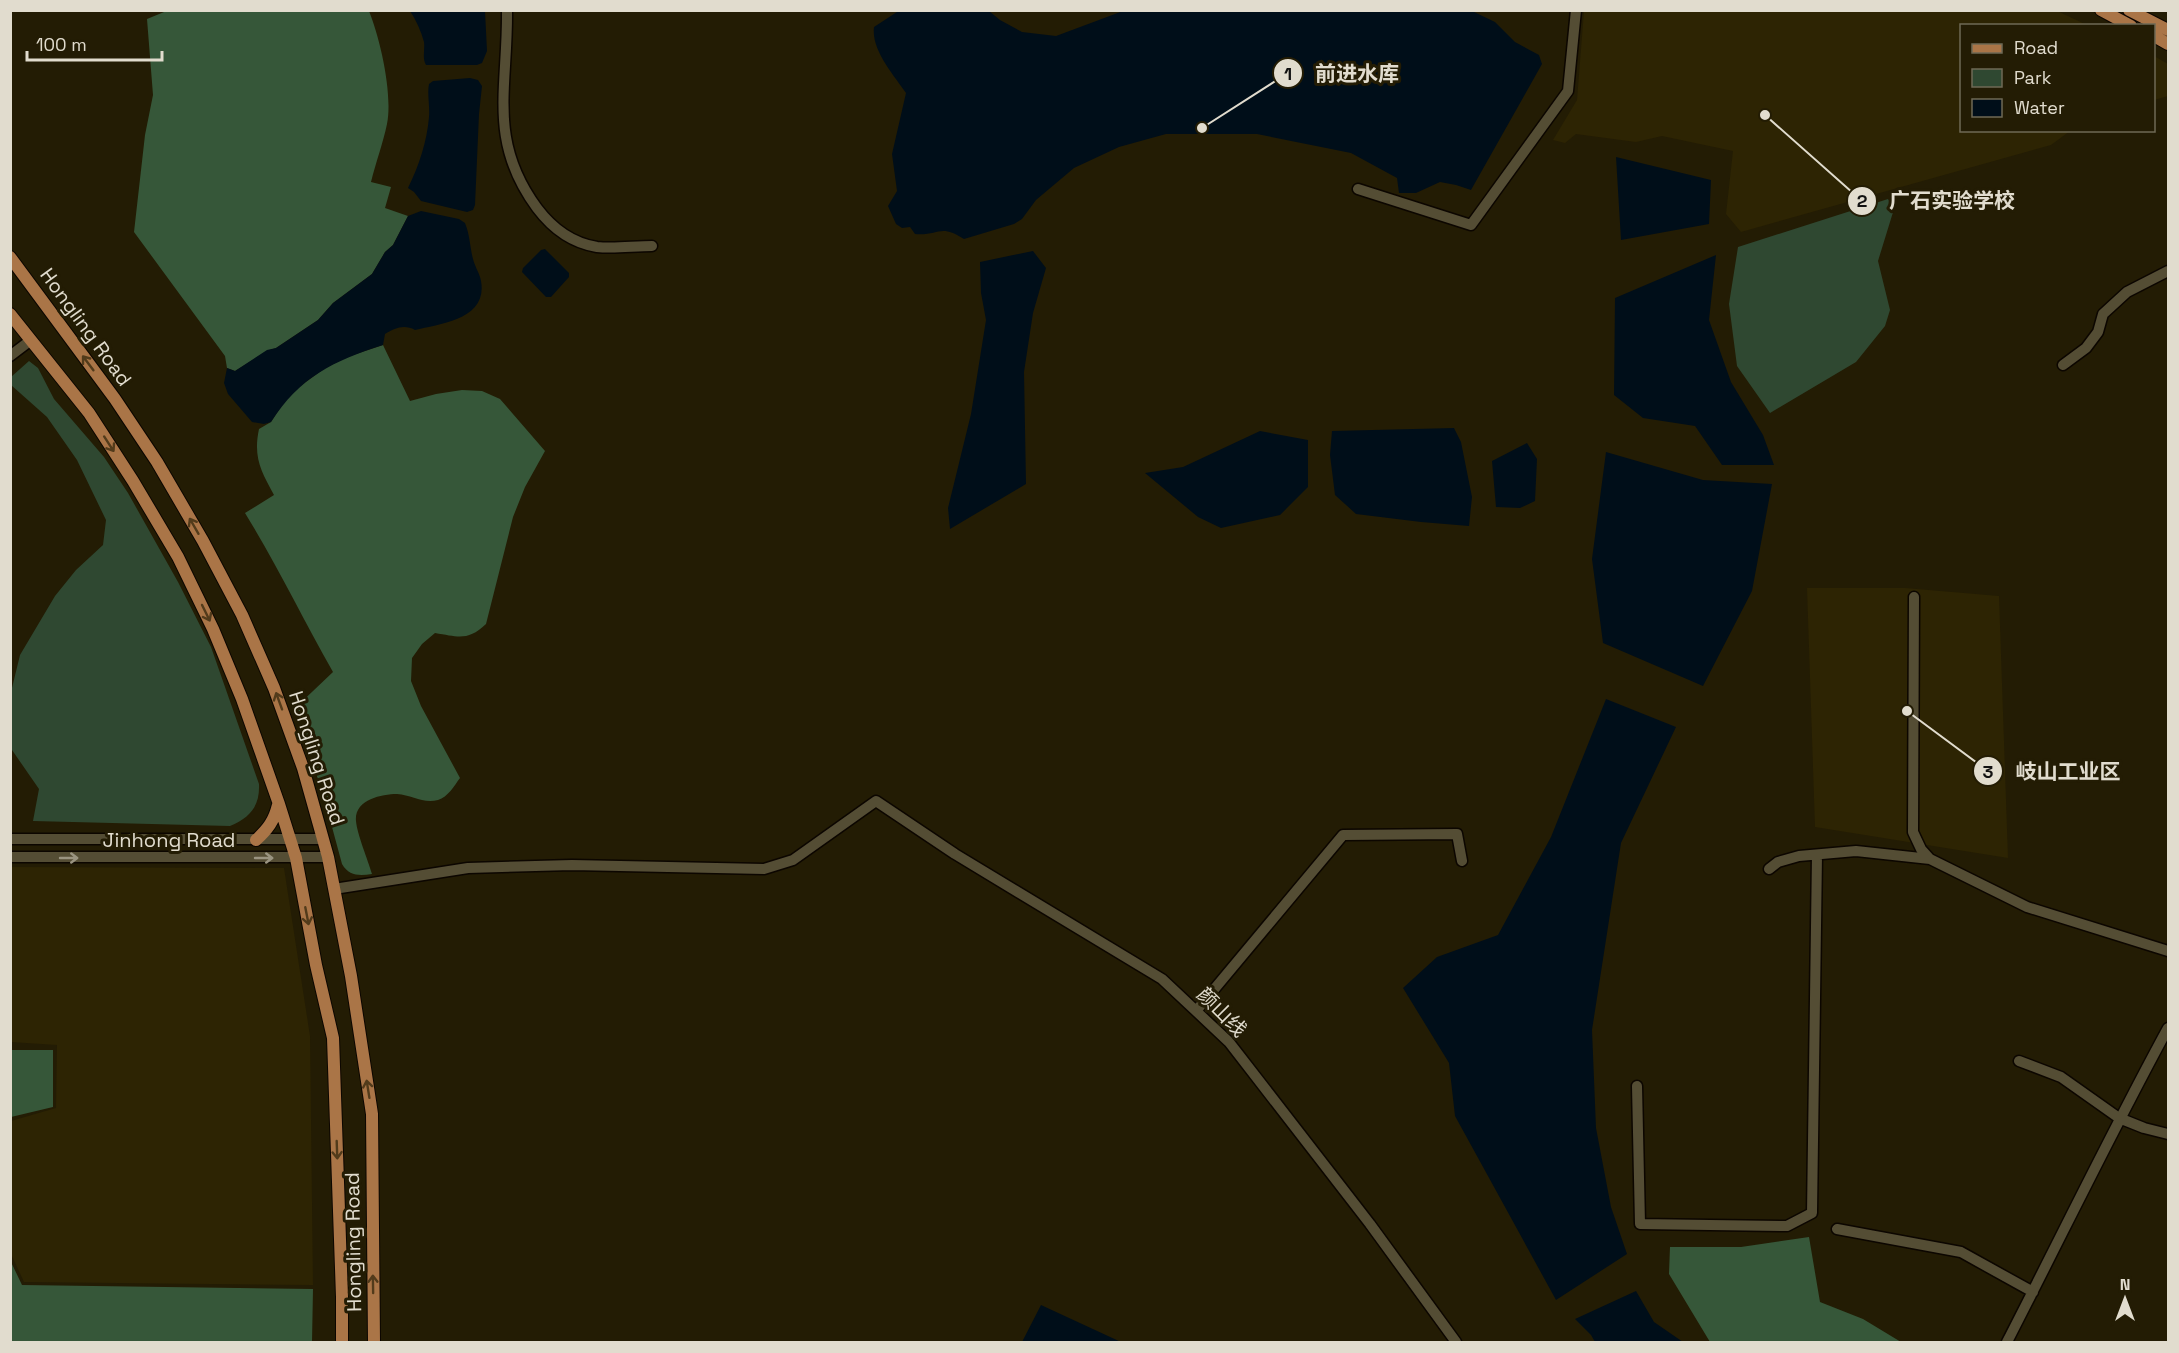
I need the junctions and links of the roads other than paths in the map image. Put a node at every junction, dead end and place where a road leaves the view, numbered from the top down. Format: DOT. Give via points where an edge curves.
graph roads {
  1 [pos="507,10"];
  2 [pos="1576,10"];
  3 [pos="2101,10"];
  4 [pos="2129,10"];
  5 [pos="2127,24"];
  6 [pos="2169,30"];
  7 [pos="2155,37"];
  8 [pos="2169,44"];
  9 [pos="1358,189"];
  10 [pos="652,246"];
  11 [pos="10,257"];
  12 [pos="2169,271"];
  13 [pos="10,314"];
  14 [pos="32,340"];
  15 [pos="10,356"];
  16 [pos="2062,365"];
  17 [pos="1914,597"];
  18 [pos="279,804"];
  19 [pos="10,839"];
  20 [pos="323,839"];
  21 [pos="256,840"];
  22 [pos="290,840"];
  23 [pos="1816,855"];
  24 [pos="10,857"];
  25 [pos="328,857"];
  26 [pos="296,858"];
  27 [pos="1930,859"];
  28 [pos="1462,861"];
  29 [pos="1769,869"];
  30 [pos="334,889"];
  31 [pos="2169,951"];
  32 [pos="1196,1011"];
  33 [pos="2169,1028"];
  34 [pos="2019,1061"];
  35 [pos="1637,1086"];
  36 [pos="2119,1118"];
  37 [pos="2169,1134"];
  38 [pos="1837,1229"];
  39 [pos="2033,1292"];
  40 [pos="342,1342"];
  41 [pos="374,1342"];
  42 [pos="1456,1342"];
  43 [pos="2007,1342"];
  1 -- 10 [label="street" via="503,120 514,171 525,192 566,237 597,247"];
  2 -- 9 [label="street" via="1568,91 1471,225"];
  3 -- 5 [label="main road"];
  4 -- 6 [label="main road"];
  7 -- 8 [label="main road"];
  20 -- 11 [label="main road, Hongling Road, one-way" via="274,688 203,541 115,399"];
  12 -- 16 [label="street" via="2127,292 2103,314 2098,332 2086,348"];
  13 -- 14 [label="main road, Hongling Road"];
  14 -- 15 [label="street"];
  14 -- 18 [label="main road, Hongling Road, one-way" via="89,413 178,557 242,699"];
  17 -- 27 [label="street" via="1913,832"];
  18 -- 21 [label="main road" via="268,830"];
  18 -- 22 [label="main road, Hongling Road"];
  19 -- 21 [label="street, Jinhong Road"];
  20 -- 22 [label="street, Jinhong Road"];
  20 -- 25 [label="main road, Hongling Road"];
  21 -- 22 [label="street, Jinhong Road"];
  22 -- 26 [label="main road, Hongling Road"];
  23 -- 27 [label="street" via="1856,851"];
  23 -- 29 [label="street" via="1778,862"];
  23 -- 35 [label="street" via="1812,1213 1787,1226 1640,1224"];
  24 -- 26 [label="street, Jinhong Road, one-way"];
  25 -- 26 [label="street, Jinhong Road"];
  25 -- 30 [label="main road, Hongling Road"];
  26 -- 40 [label="main road, Hongling Road, one-way" via="333,1038"];
  27 -- 31 [label="street" via="2027,908"];
  28 -- 32 [label="street" via="1457,834 1343,835"];
  30 -- 32 [label="street, 颜山线" via="468,868 764,869 793,860 876,801 955,854 1162,979"];
  41 -- 30 [label="main road, Hongling Road, one-way" via="372,1114"];
  32 -- 42 [label="street, 颜山线" via="1229,1042"];
  33 -- 36 [label="street"];
  34 -- 36 [label="street" via="2061,1077"];
  36 -- 37 [label="street"];
  36 -- 39 [label="street"];
  38 -- 39 [label="street" via="1961,1252"];
  39 -- 43 [label="street"];
}
